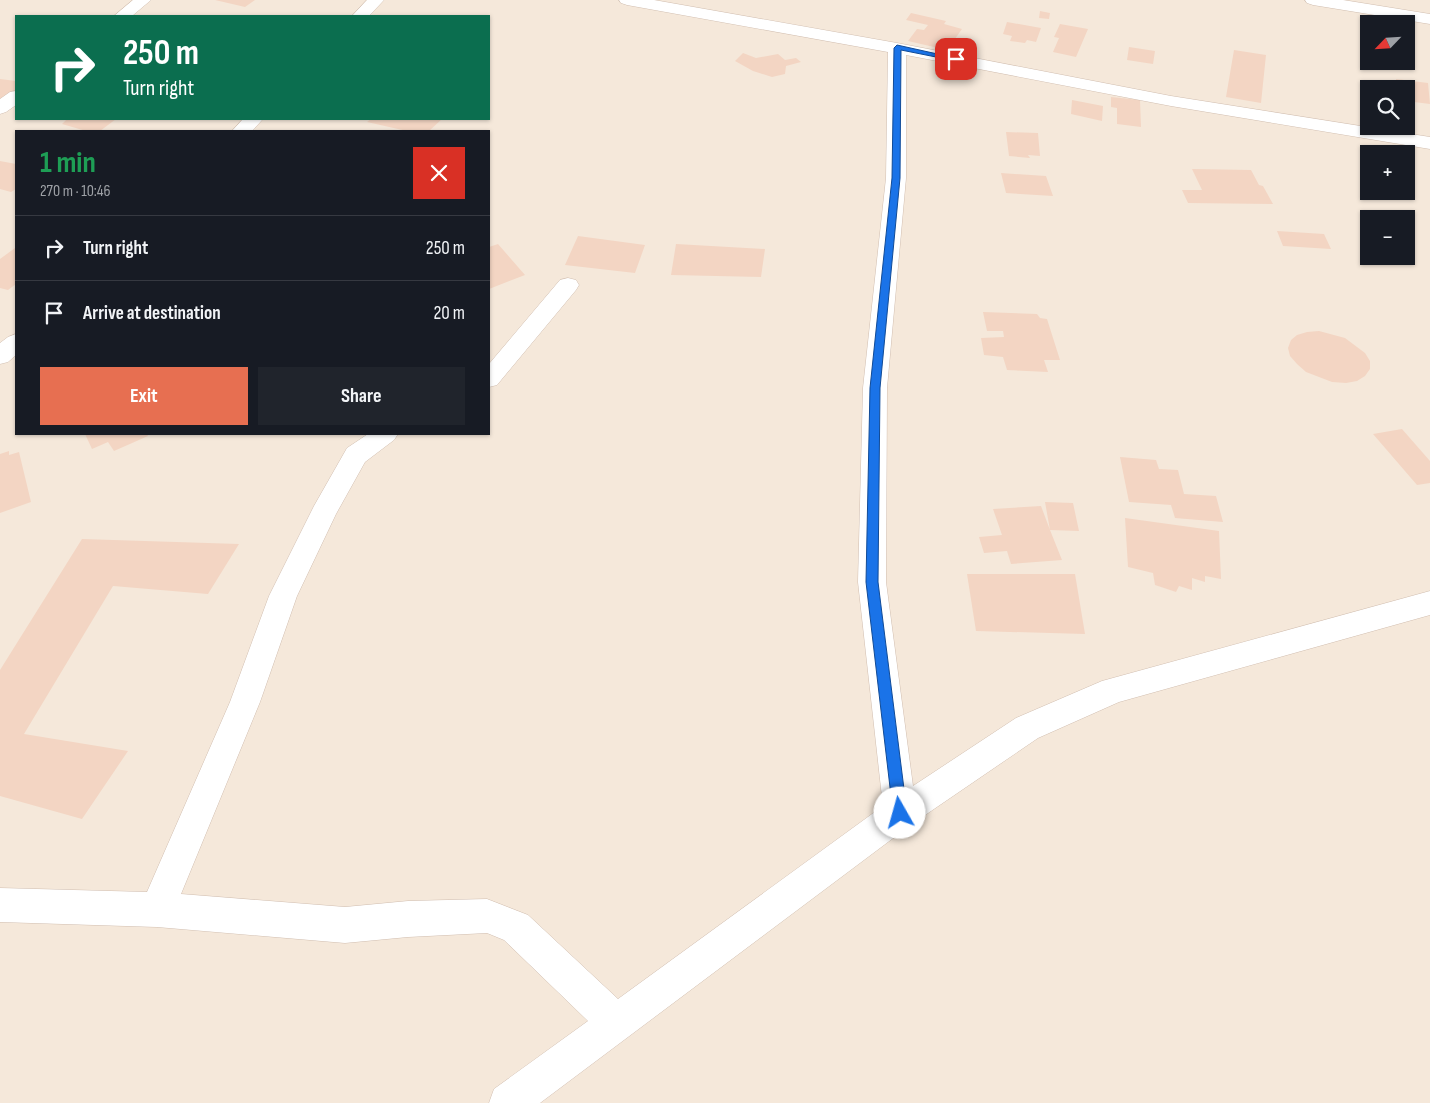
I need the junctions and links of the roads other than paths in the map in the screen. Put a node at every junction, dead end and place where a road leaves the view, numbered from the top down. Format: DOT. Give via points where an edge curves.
graph roads {
  1 [pos="144,0"];
  2 [pos="376,0"];
  3 [pos="626,0"];
  4 [pos="1313,0"];
  5 [pos="123,15"];
  6 [pos="361,15"];
  7 [pos="1430,19"];
  8 [pos="897,48"];
  9 [pos="15,97"];
  10 [pos="0,108"];
  11 [pos="253,120"];
  12 [pos="242,130"];
  13 [pos="1430,143"];
  14 [pos="568,285"];
  15 [pos="15,343"];
  16 [pos="0,356"];
  17 [pos="490,378"];
  18 [pos="384,435"];
  19 [pos="1430,603"];
  20 [pos="900,813"];
  21 [pos="0,905"];
  22 [pos="157,910"];
  23 [pos="616,1022"];
  24 [pos="508,1103"];
  1 -- 5 [label="street"];
  2 -- 6 [label="street"];
  3 -- 8 [label="street"];
  4 -- 7 [label="street"];
  8 -- 13 [label="street" via="1171,101"];
  8 -- 20 [label="street" via="896,178 875,388 872,582"];
  9 -- 10 [label="street"];
  11 -- 12 [label="street"];
  14 -- 17 [label="street"];
  15 -- 16 [label="street"];
  18 -- 22 [label="street" via="356,455 319,521 283,596 245,702"];
  19 -- 20 [label="street" via="1113,690 1027,728"];
  20 -- 23 [label="street"];
  21 -- 22 [label="street"];
  22 -- 23 [label="street" via="345,924 487,916 516,927"];
  23 -- 24 [label="street"];
}
